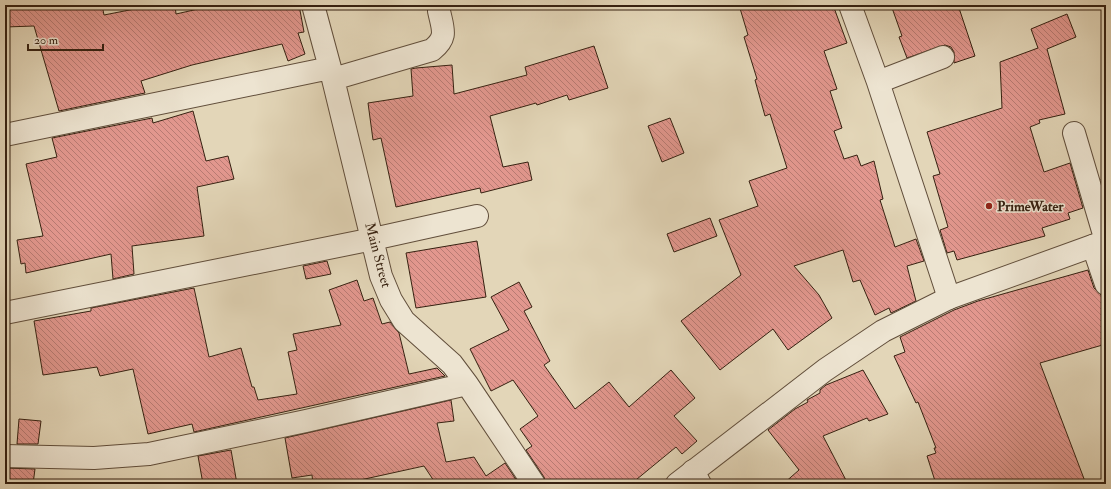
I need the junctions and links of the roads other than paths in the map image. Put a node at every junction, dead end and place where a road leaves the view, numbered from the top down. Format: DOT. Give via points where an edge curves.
graph roads {
  1 [pos="312,5"];
  2 [pos="850,5"];
  3 [pos="439,11"];
  4 [pos="943,57"];
  5 [pos="332,73"];
  6 [pos="878,82"];
  7 [pos="1074,133"];
  8 [pos="5,135"];
  9 [pos="477,216"];
  10 [pos="373,239"];
  11 [pos="1102,243"];
  12 [pos="1106,284"];
  13 [pos="949,298"];
  14 [pos="5,313"];
  15 [pos="467,384"];
  16 [pos="5,456"];
  17 [pos="690,480"];
  18 [pos="534,484"];
  1 -- 5 [label="street, Main Street"];
  2 -- 6 [label="street"];
  3 -- 5 [label="street" via="444,34 442,42 432,50"];
  4 -- 6 [label="street"];
  5 -- 8 [label="street"];
  5 -- 10 [label="street, Main Street"];
  6 -- 13 [label="street"];
  7 -- 11 [label="street"];
  9 -- 10 [label="street"];
  10 -- 14 [label="street"];
  10 -- 15 [label="street, Main Street" via="391,300 404,321 452,364"];
  11 -- 12 [label="street"];
  11 -- 13 [label="street"];
  13 -- 17 [label="street" via="883,331 856,348 819,374"];
  15 -- 16 [label="street" via="148,454 94,458"];
  15 -- 18 [label="street, Main Street"];
}
